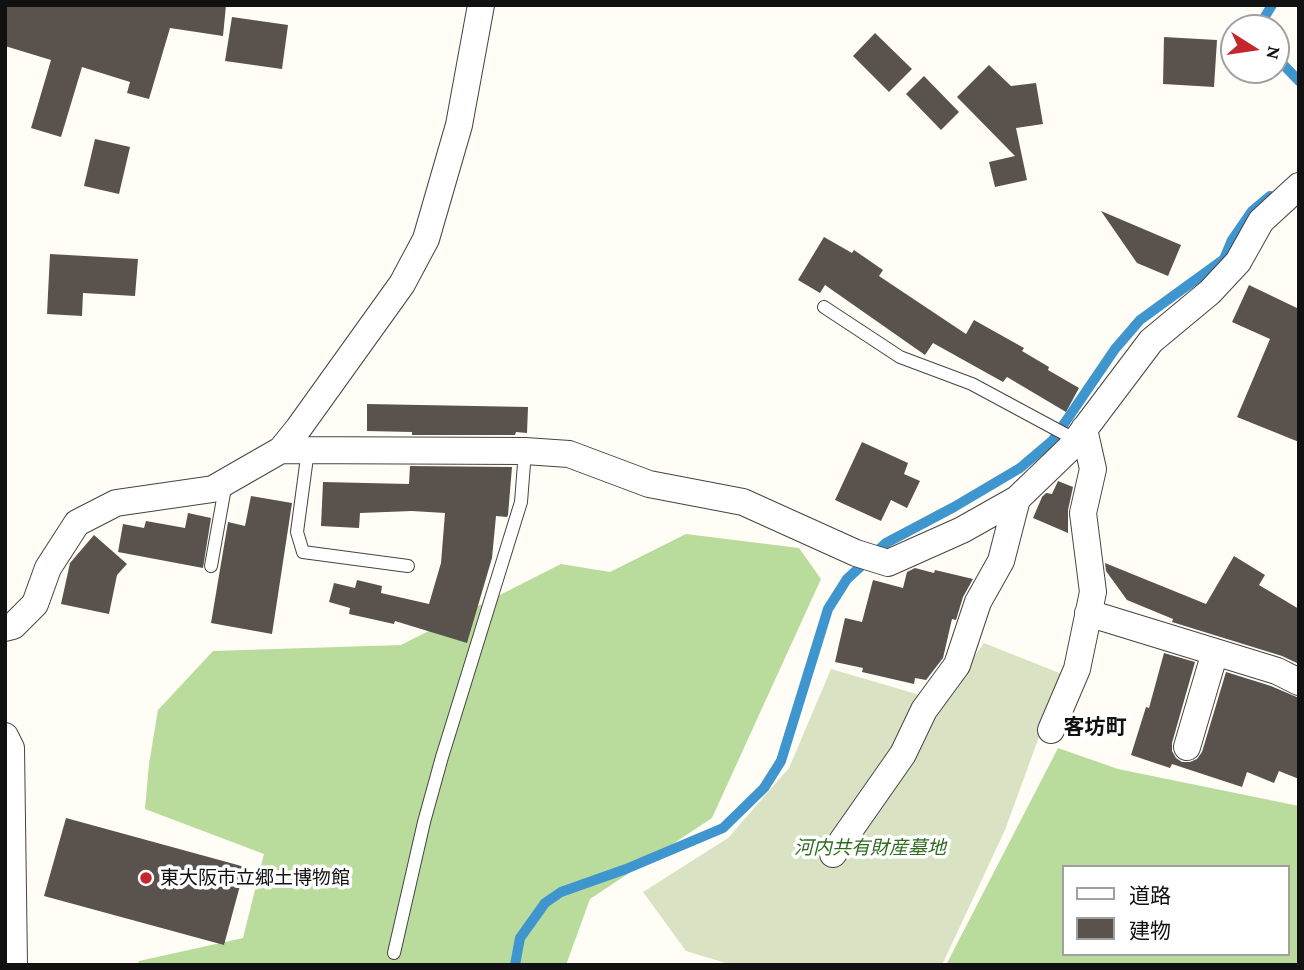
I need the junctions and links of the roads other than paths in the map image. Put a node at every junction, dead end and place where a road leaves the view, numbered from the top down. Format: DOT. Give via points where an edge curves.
graph roads {
  1 [pos="481,5"];
  2 [pos="1299,186"];
  3 [pos="824,307"];
  4 [pos="1080,435"];
  5 [pos="281,450"];
  6 [pos="308,450"];
  7 [pos="526,451"];
  8 [pos="226,482"];
  9 [pos="1017,499"];
  10 [pos="211,566"];
  11 [pos="408,566"];
  12 [pos="1088,613"];
  13 [pos="5,628"];
  14 [pos="1215,652"];
  15 [pos="1299,682"];
  16 [pos="1051,730"];
  17 [pos="5,736"];
  18 [pos="1187,747"];
  19 [pos="833,854"];
  20 [pos="394,953"];
  21 [pos="15,965"];
  1 -- 5 [label="street" via="459,125 426,239 402,284"];
  2 -- 4 [label="street" via="1261,221 1238,262 1210,292 1151,341"];
  3 -- 4 [label="lane" via="900,357 972,384"];
  4 -- 9 [label="street"];
  4 -- 12 [label="street" via="1093,469 1083,513 1093,592"];
  5 -- 6 [label="street"];
  5 -- 8 [label="street"];
  6 -- 7 [label="street"];
  6 -- 11 [label="lane" via="297,532 303,552"];
  7 -- 9 [label="street" via="569,454 649,484 743,502 888,564"];
  7 -- 20 [label="lane" via="521,502 442,757"];
  8 -- 10 [label="lane"];
  8 -- 13 [label="street" via="213,489 116,503 77,523 48,568 35,604"];
  9 -- 19 [label="street" via="1001,561 978,602 957,665 924,709 904,754"];
  12 -- 14 [label="street"];
  12 -- 16 [label="street" via="1077,668"];
  14 -- 15 [label="street"];
  14 -- 18 [label="street"];
  17 -- 21 [label="street" via="11,748"];
}
